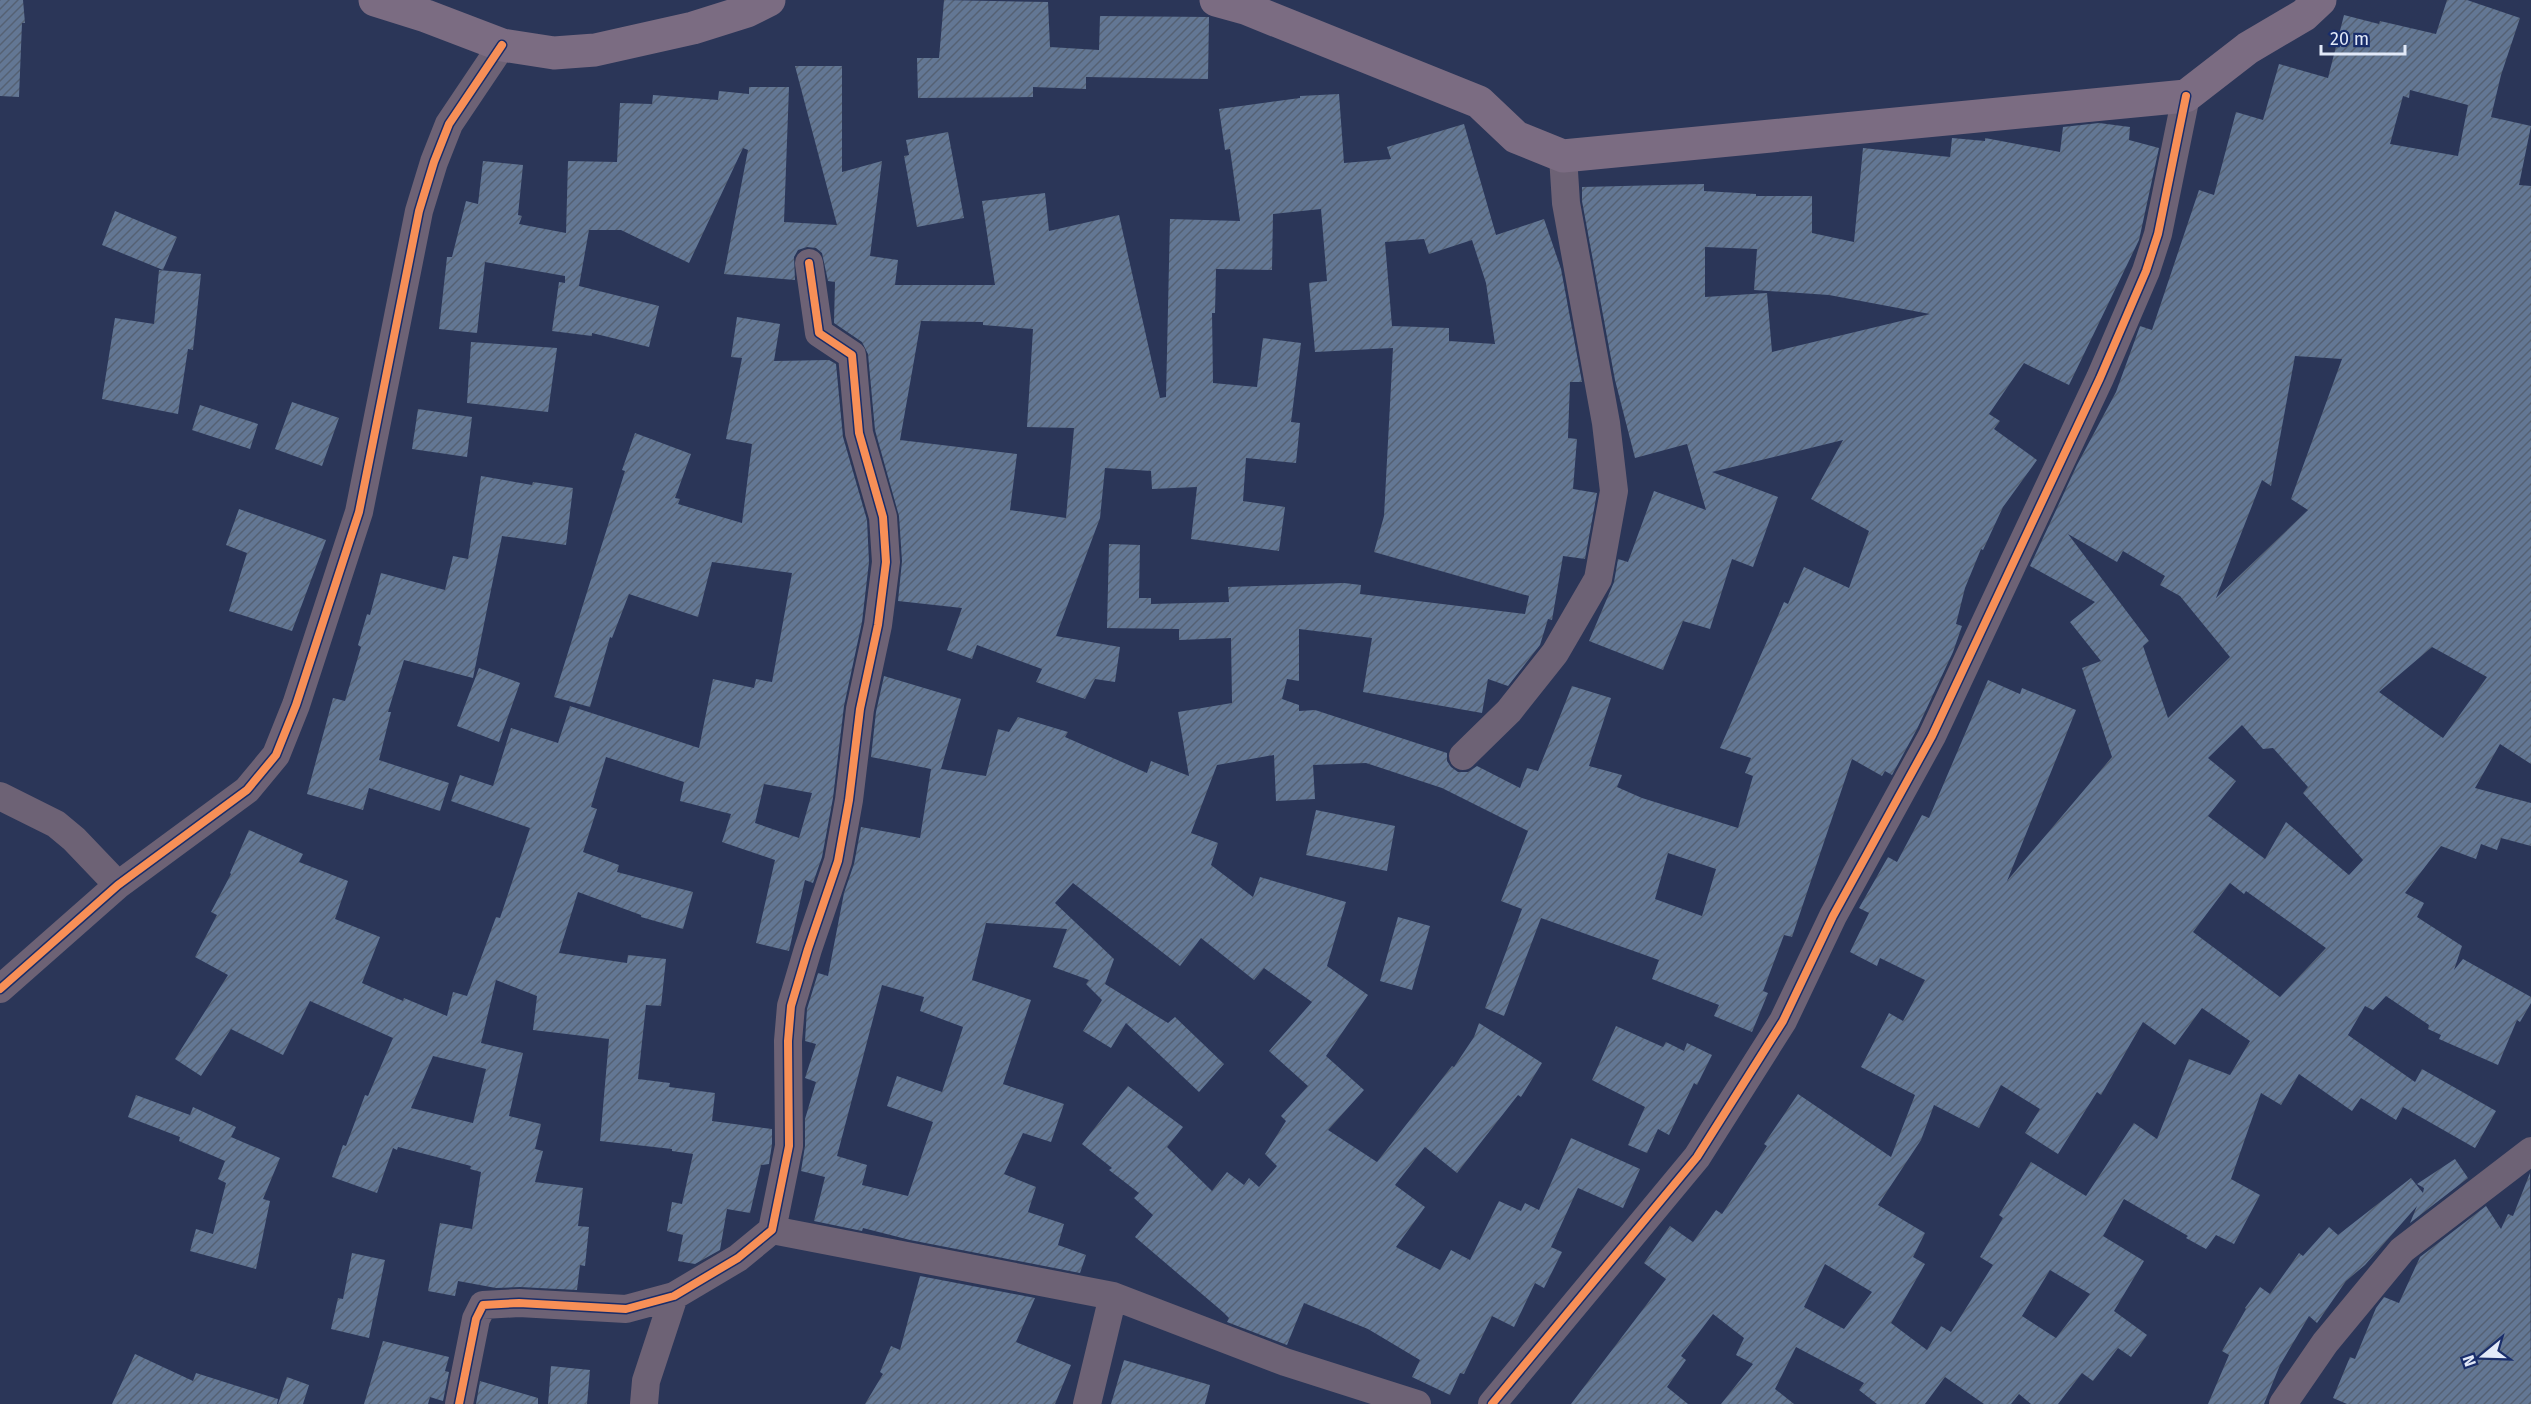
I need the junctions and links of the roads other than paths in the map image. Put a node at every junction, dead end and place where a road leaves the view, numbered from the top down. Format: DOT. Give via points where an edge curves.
graph roads {
  1 [pos="375,0"];
  2 [pos="769,0"];
  3 [pos="1216,0"];
  4 [pos="2320,0"];
  5 [pos="502,45"];
  6 [pos="2186,96"];
  7 [pos="1563,156"];
  8 [pos="809,263"];
  9 [pos="1463,756"];
  10 [pos="0,796"];
  11 [pos="118,885"];
  12 [pos="0,989"];
  13 [pos="2531,1151"];
  14 [pos="772,1230"];
  15 [pos="674,1296"];
  16 [pos="1113,1296"];
  17 [pos="459,1404"];
  18 [pos="644,1404"];
  19 [pos="1087,1404"];
  20 [pos="1417,1404"];
  21 [pos="1492,1404"];
  22 [pos="2283,1404"];
  1 -- 5 [label="main road"];
  2 -- 5 [label="main road" via="693,28 595,50 554,53"];
  3 -- 7 [label="main road" via="1245,8 1479,102 1516,137"];
  4 -- 6 [label="main road"];
  5 -- 11 [label="street" via="449,124 425,192 358,513 276,755 247,790"];
  6 -- 7 [label="main road"];
  6 -- 21 [label="street" via="2158,234 2114,346 1932,736 1833,916 1783,1021 1697,1156"];
  7 -- 9 [label="street" via="1566,203 1606,423 1614,491 1598,579 1555,653 1509,711"];
  8 -- 14 [label="street" via="819,333 852,355 858,433 883,517 886,562 838,861 791,1006 789,1146"];
  10 -- 11 [label="street" via="56,824"];
  11 -- 12 [label="street"];
  13 -- 22 [label="street" via="2402,1250 2325,1343"];
  14 -- 15 [label="street" via="738,1258"];
  14 -- 16 [label="street"];
  15 -- 17 [label="street" via="627,1309 483,1305 476,1319"];
  15 -- 18 [label="street" via="646,1381"];
  16 -- 19 [label="street"];
  16 -- 20 [label="street" via="1285,1362"];
}
